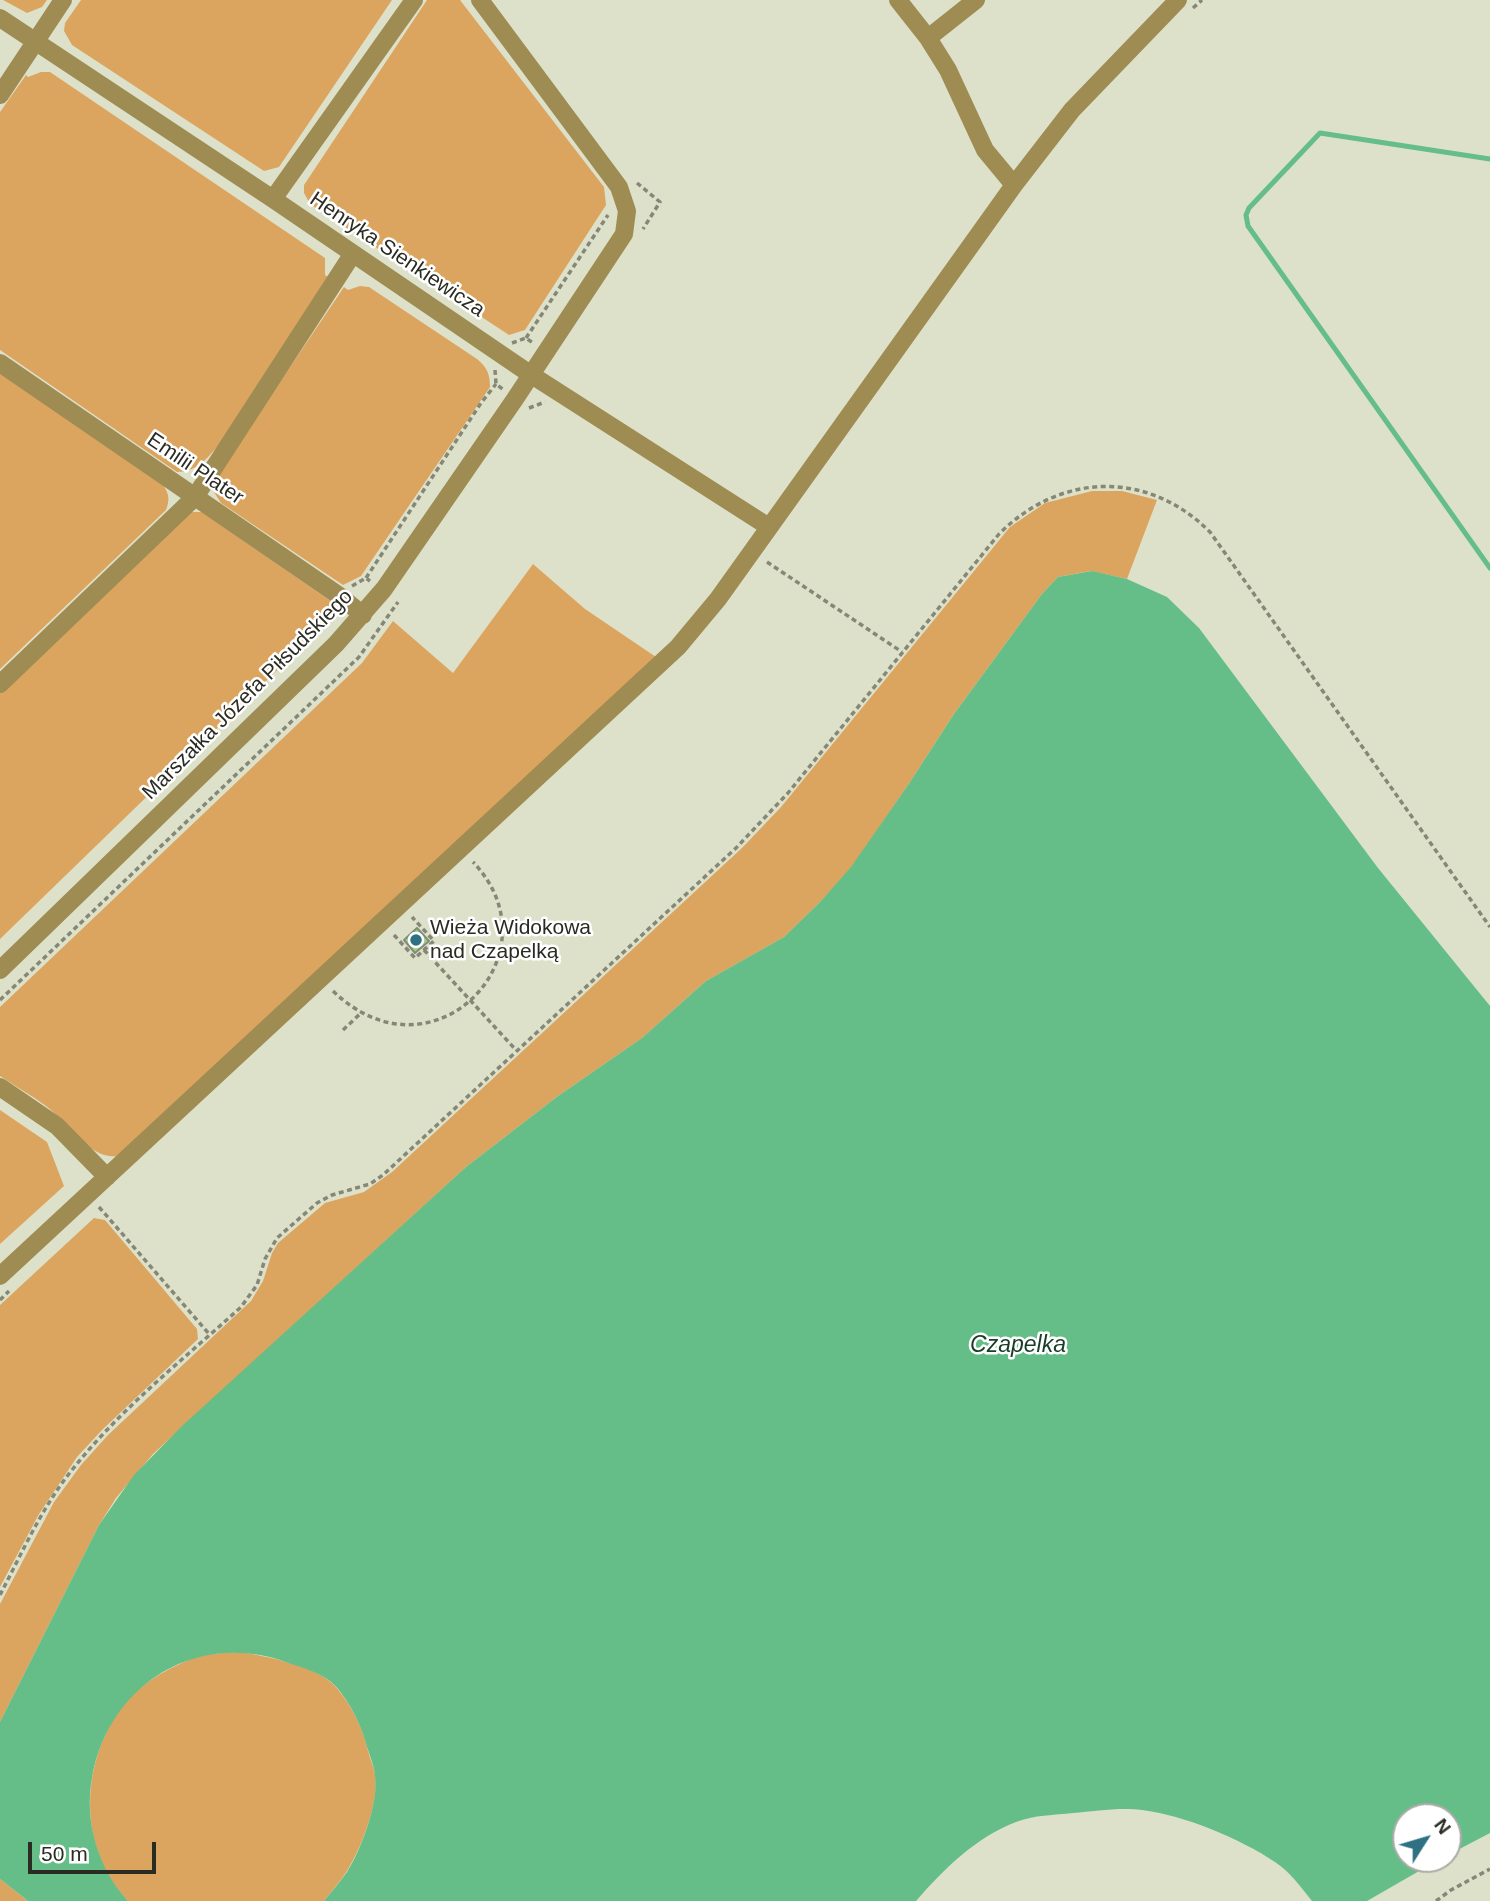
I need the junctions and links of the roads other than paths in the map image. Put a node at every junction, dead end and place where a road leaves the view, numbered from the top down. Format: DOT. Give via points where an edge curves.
graph roads {
  1 [pos="63,0"];
  2 [pos="414,0"];
  3 [pos="480,0"];
  4 [pos="898,0"];
  5 [pos="976,0"];
  6 [pos="1178,0"];
  7 [pos="0,18"];
  8 [pos="928,38"];
  9 [pos="35,42"];
  10 [pos="0,95"];
  11 [pos="1014,185"];
  12 [pos="273,199"];
  13 [pos="352,255"];
  14 [pos="0,363"];
  15 [pos="530,374"];
  16 [pos="195,497"];
  17 [pos="769,527"];
  18 [pos="363,615"];
  19 [pos="0,684"];
  20 [pos="0,970"];
  21 [pos="0,1087"];
  22 [pos="107,1177"];
  23 [pos="0,1276"];
  1 -- 9 [label="street"];
  2 -- 12 [label="street"];
  3 -- 15 [label="street, Marszałka Józefa Piłsudskiego" via="620,187 624,234"];
  4 -- 8 [label="street"];
  5 -- 8 [label="street"];
  6 -- 11 [label="street" via="1072,110"];
  7 -- 9 [label="street, Henryka Sienkiewicza"];
  8 -- 11 [label="street" via="985,150"];
  9 -- 10 [label="street"];
  9 -- 12 [label="street, Henryka Sienkiewicza"];
  11 -- 17 [label="street"];
  12 -- 13 [label="street, Henryka Sienkiewicza"];
  13 -- 15 [label="street, Henryka Sienkiewicza"];
  13 -- 16 [label="street"];
  14 -- 16 [label="street, Emilii Plater"];
  15 -- 17 [label="street, Henryka Sienkiewicza"];
  15 -- 18 [label="street, Marszałka Józefa Piłsudskiego"];
  16 -- 18 [label="street, Emilii Plater"];
  16 -- 19 [label="street"];
  17 -- 22 [label="street" via="678,648"];
  18 -- 20 [label="street, Marszałka Józefa Piłsudskiego"];
  21 -- 22 [label="street" via="57,1126"];
  22 -- 23 [label="street"];
}
